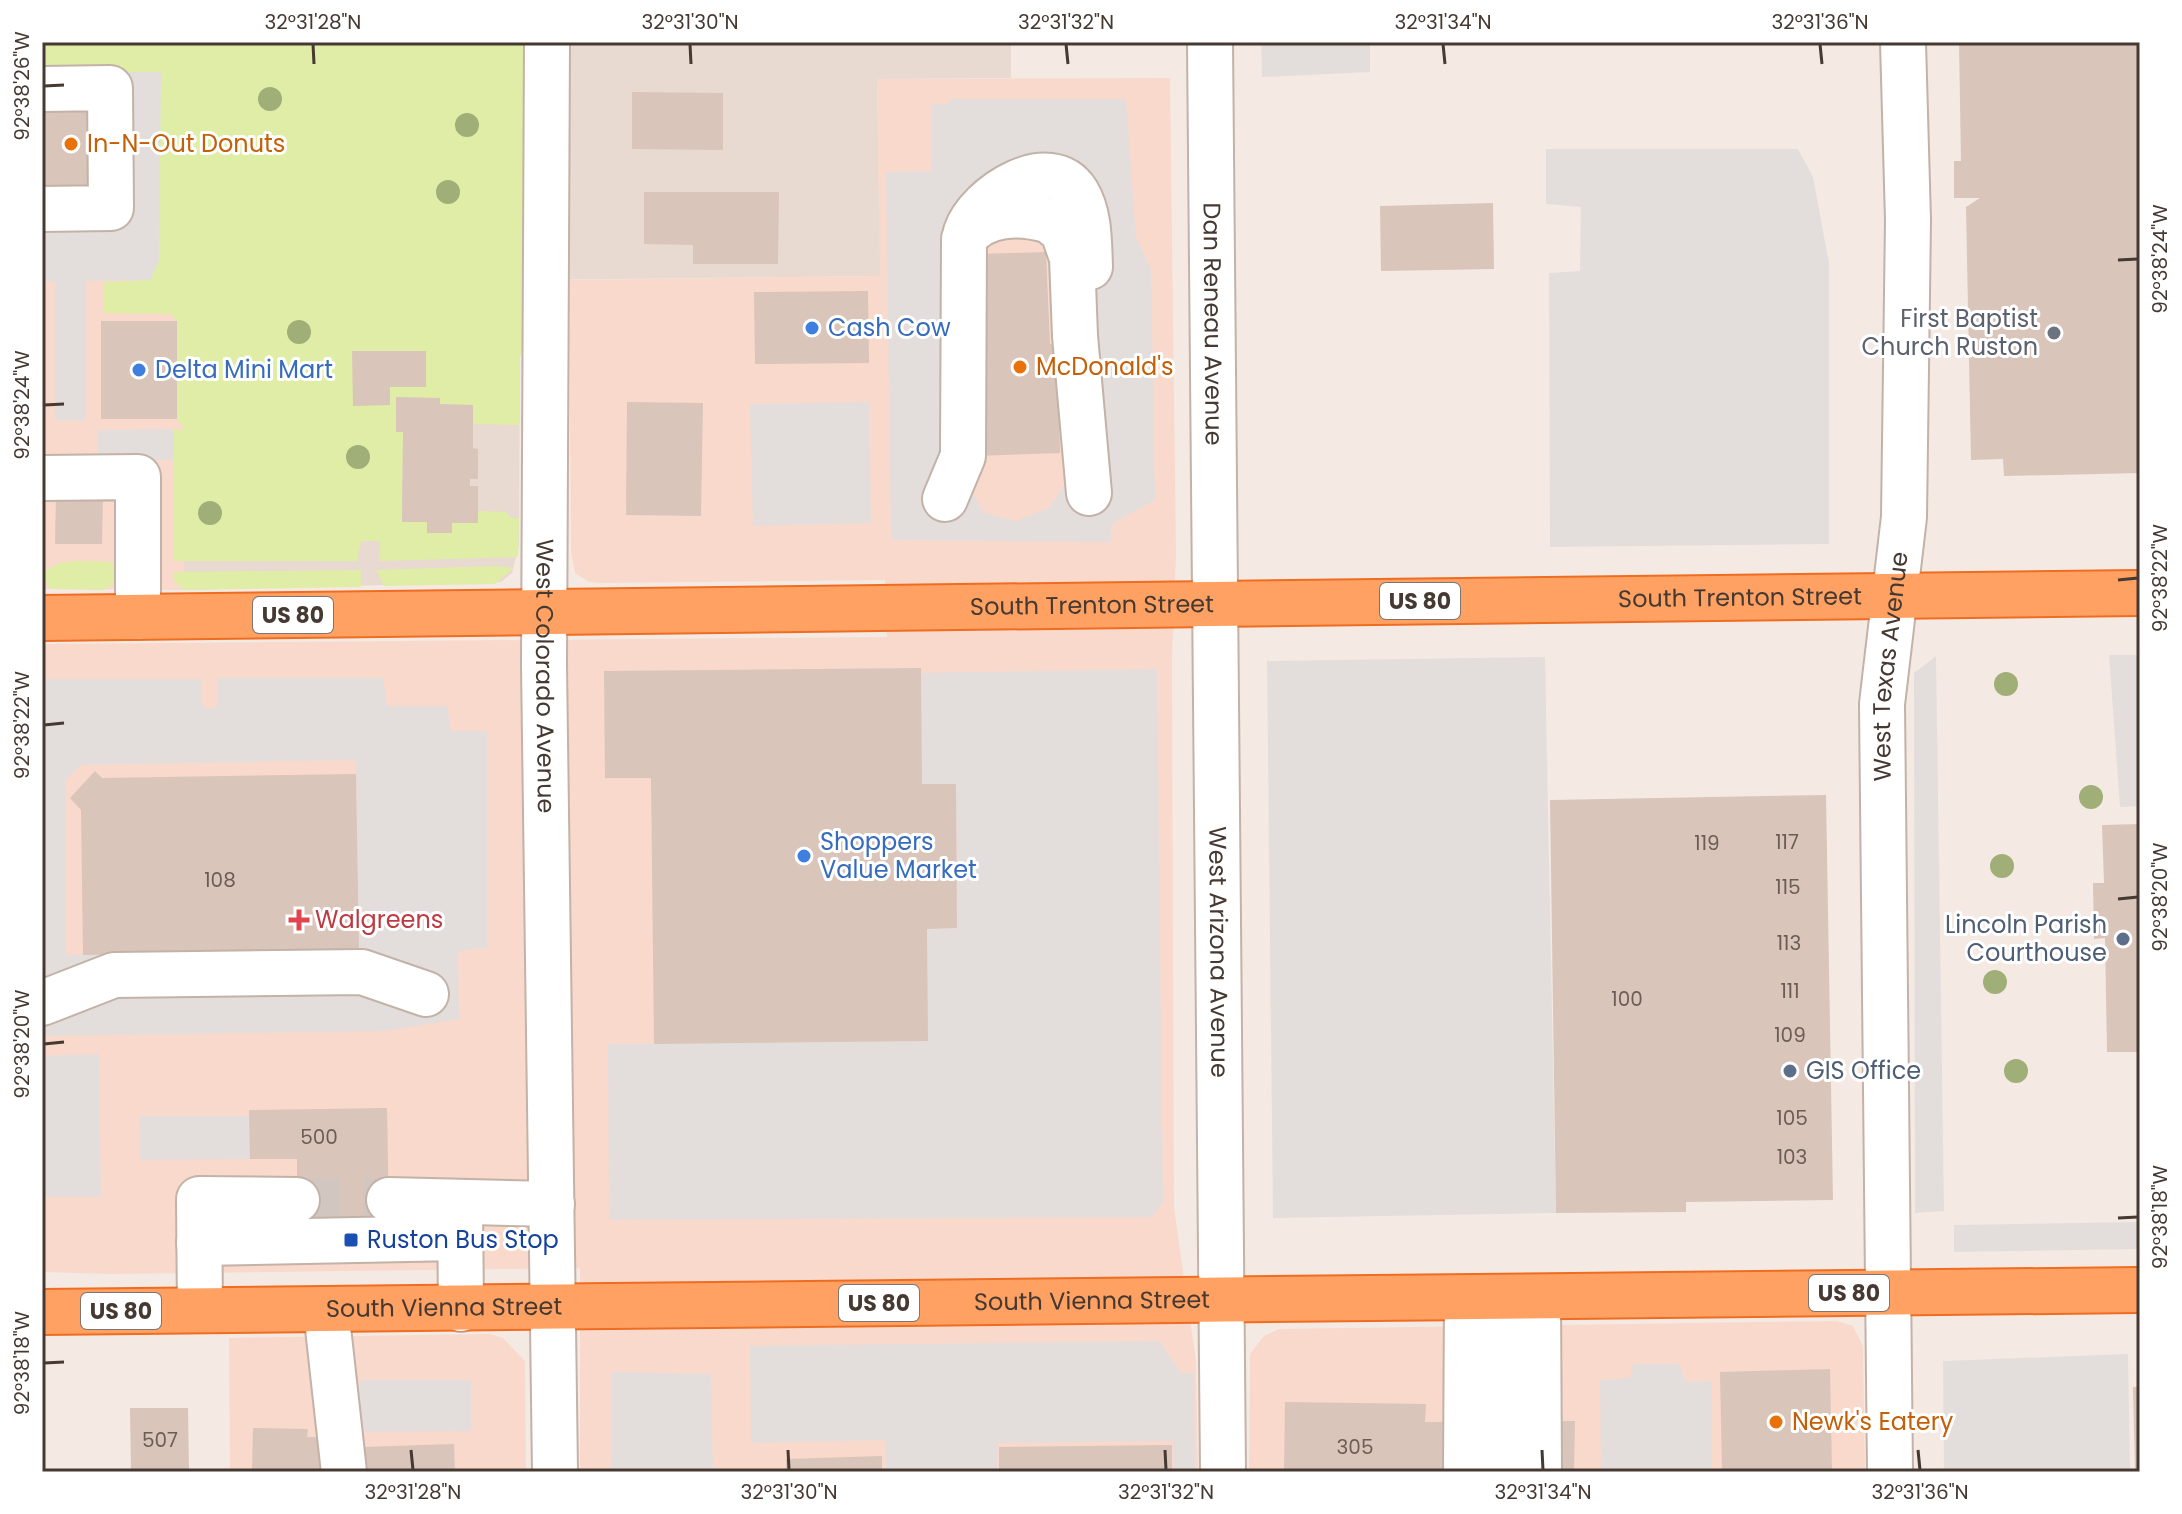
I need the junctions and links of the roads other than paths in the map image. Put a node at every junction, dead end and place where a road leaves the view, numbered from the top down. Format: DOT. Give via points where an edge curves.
graph roads {
  1 [pos="547,42"];
  2 [pos="1210,42"];
  3 [pos="1903,42"];
  4 [pos="42,89"];
  5 [pos="42,209"];
  6 [pos="42,478"];
  7 [pos="1089,493"];
  8 [pos="945,499"];
  9 [pos="2140,593"];
  10 [pos="1894,597"];
  11 [pos="1215,604"];
  12 [pos="545,611"];
  13 [pos="138,617"];
  14 [pos="42,618"];
  15 [pos="426,994"];
  16 [pos="42,1003"];
  17 [pos="297,1200"];
  18 [pos="389,1200"];
  19 [pos="552,1204"];
  20 [pos="460,1220"];
  21 [pos="199,1243"];
  22 [pos="2140,1290"];
  23 [pos="1888,1292"];
  24 [pos="1502,1297"];
  25 [pos="1220,1301"];
  26 [pos="461,1309"];
  27 [pos="554,1309"];
  28 [pos="200,1310"];
  29 [pos="326,1310"];
  30 [pos="42,1312"];
  31 [pos="344,1472"];
  32 [pos="555,1472"];
  33 [pos="1223,1472"];
  34 [pos="1466,1472"];
  35 [pos="1502,1472"];
  36 [pos="1539,1472"];
  37 [pos="1890,1472"];
  1 -- 12 [label="street, West Colorado Avenue"];
  2 -- 11 [label="street, Dan Reneau Avenue"];
  3 -- 10 [label="street, West Texas Avenue" via="1908,220 1904,517"];
  4 -- 5 [label="street" via="110,88 111,208"];
  6 -- 13 [label="street" via="138,477"];
  7 -- 8 [label="street" via="1068,240 1056,223 1023,217 988,219 964,239 963,456"];
  9 -- 10 [label="highway, South Trenton Street / US 80"];
  10 -- 11 [label="highway, South Trenton Street / US 80"];
  10 -- 23 [label="street, West Texas Avenue" via="1882,704"];
  11 -- 12 [label="highway, South Trenton Street / US 80"];
  11 -- 25 [label="street, West Arizona Avenue"];
  12 -- 13 [label="highway, South Trenton Street / US 80"];
  12 -- 19 [label="street, West Colorado Avenue"];
  13 -- 14 [label="highway, South Trenton Street / US 80"];
  15 -- 16 [label="street" via="362,972 114,975"];
  17 -- 21 [label="street" via="199,1199"];
  18 -- 20 [label="street"];
  19 -- 20 [label="street"];
  19 -- 27 [label="street, West Colorado Avenue"];
  20 -- 21 [label="street"];
  20 -- 26 [label="street"];
  21 -- 28 [label="street"];
  22 -- 23 [label="highway, South Vienna Street / US 80"];
  23 -- 24 [label="highway, South Vienna Street / US 80"];
  23 -- 37 [label="street, West Texas Avenue"];
  24 -- 25 [label="highway, South Vienna Street / US 80"];
  24 -- 34 [label="street"];
  24 -- 35 [label="street"];
  24 -- 36 [label="street"];
  25 -- 27 [label="highway, South Vienna Street / US 80"];
  25 -- 33 [label="street, West Arizona Avenue"];
  26 -- 27 [label="highway, South Vienna Street / US 80"];
  26 -- 29 [label="highway, South Vienna Street / US 80"];
  27 -- 32 [label="street, West Colorado Avenue"];
  28 -- 29 [label="highway, South Vienna Street / US 80"];
  28 -- 30 [label="highway, South Vienna Street / US 80"];
  29 -- 31 [label="street"];
}
